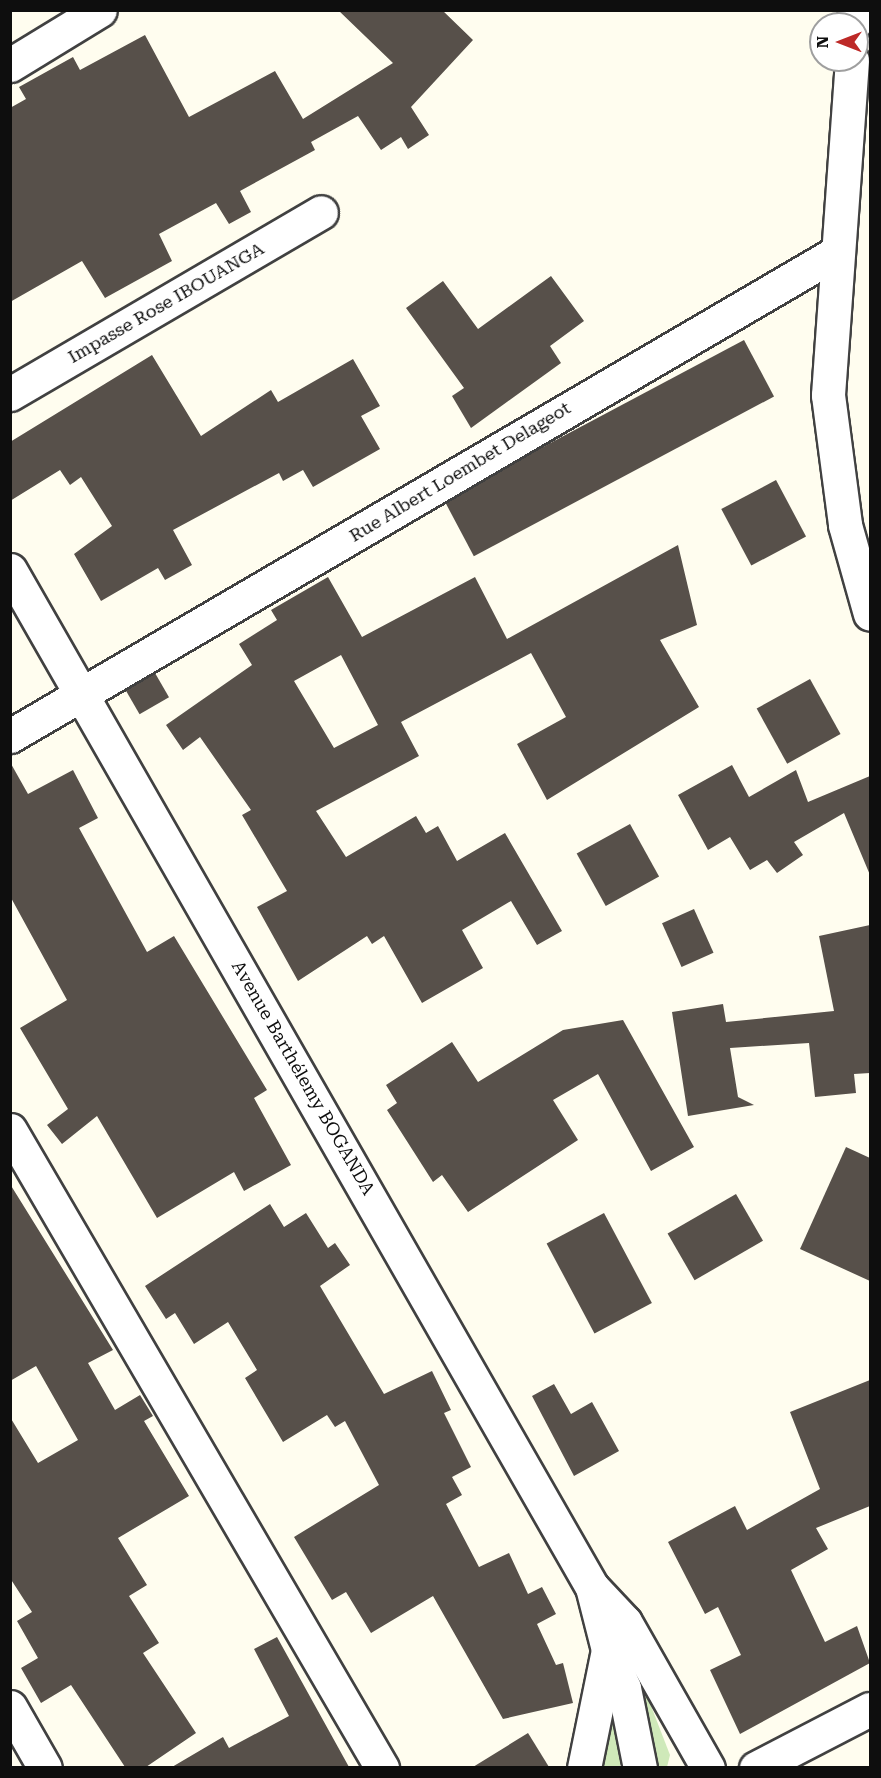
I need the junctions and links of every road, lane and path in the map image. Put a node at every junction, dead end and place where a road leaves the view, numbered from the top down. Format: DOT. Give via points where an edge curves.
graph roads {
  1 [pos="100,10"];
  2 [pos="10,64"];
  3 [pos="851,72"];
  4 [pos="321,212"];
  5 [pos="836,253"];
  6 [pos="10,394"];
  7 [pos="10,570"];
  8 [pos="870,614"];
  9 [pos="84,691"];
  10 [pos="10,736"];
  11 [pos="10,1130"];
  12 [pos="592,1587"];
  13 [pos="608,1650"];
  14 [pos="10,1707"];
  15 [pos="870,1709"];
  16 [pos="672,1713"];
  17 [pos="45,1767"];
  18 [pos="382,1767"];
  19 [pos="584,1767"];
  20 [pos="640,1767"];
  21 [pos="684,1767"];
  22 [pos="708,1767"];
  23 [pos="756,1767"];
  1 -- 2 [label="street"];
  3 -- 5 [label="street"];
  4 -- 6 [label="street, Impasse Rose IBOUANGA"];
  5 -- 8 [label="street" via="828,395 832,455"];
  5 -- 9 [label="street, Rue Albert Loembet Delageot"];
  7 -- 9 [label="street, Avenue Barthélemy BOGANDA"];
  9 -- 10 [label="street, Rue Albert Loembet Delageot"];
  9 -- 12 [label="street, Avenue Barthélemy BOGANDA"];
  11 -- 18 [label="street"];
  12 -- 13 [label="street"];
  12 -- 16 [label="street" via="625,1622"];
  13 -- 19 [label="street"];
  13 -- 20 [label="street" via="624,1688"];
  14 -- 17 [label="street"];
  15 -- 23 [label="street"];
  16 -- 21 [label="street"];
  16 -- 22 [label="street"];
}
